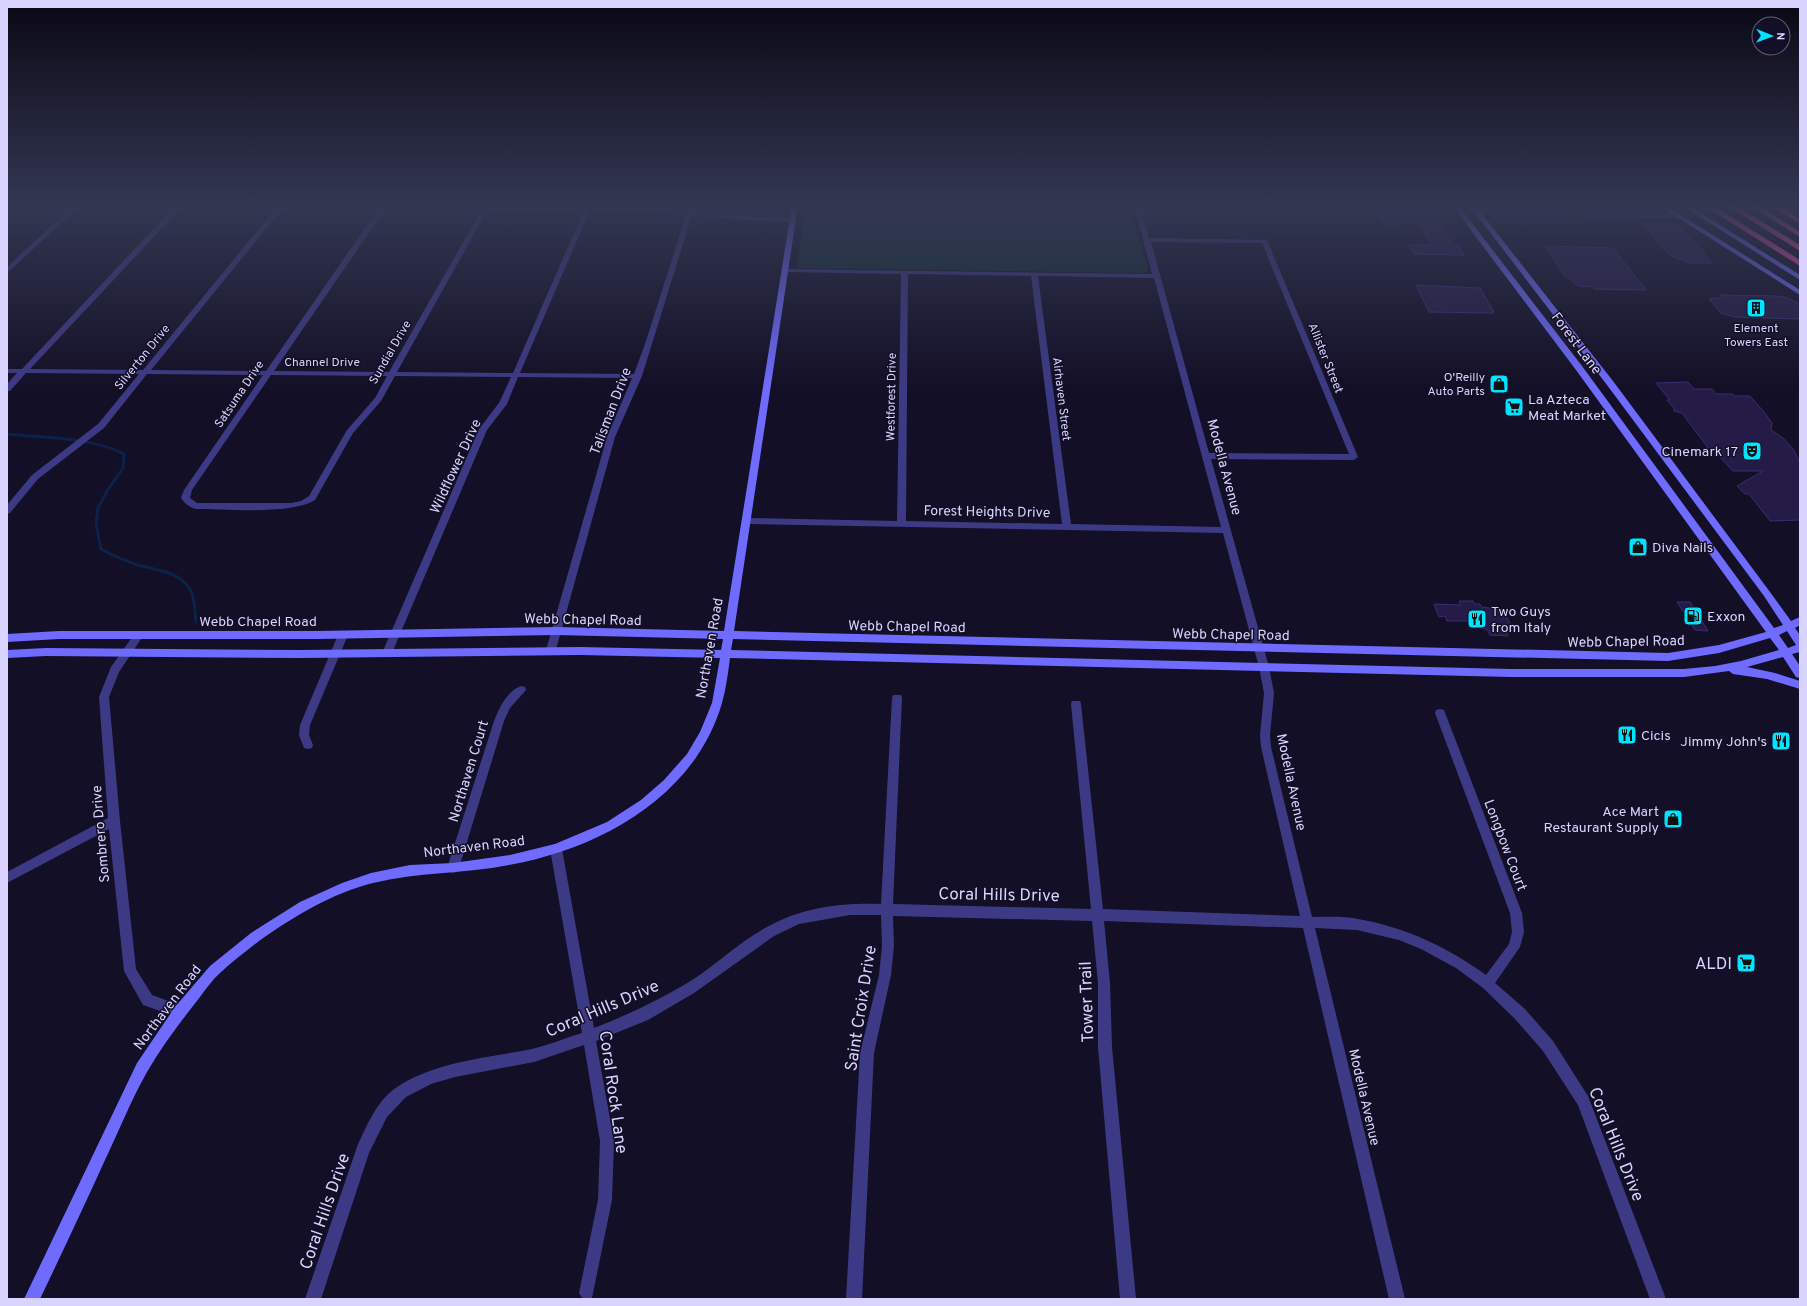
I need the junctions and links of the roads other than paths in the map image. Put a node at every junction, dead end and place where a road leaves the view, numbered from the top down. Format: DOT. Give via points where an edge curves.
graph roads {
  1 [pos="123,266"];
  2 [pos="232,266"];
  3 [pos="342,266"];
  4 [pos="453,266"];
  5 [pos="563,266"];
  6 [pos="673,266"];
  7 [pos="786,266"];
  8 [pos="1154,266"];
  9 [pos="1275,266"];
  10 [pos="1502,266"];
  11 [pos="1519,266"];
  12 [pos="1757,266"];
  13 [pos="1766,266"];
  14 [pos="1781,266"];
  15 [pos="785,270"];
  16 [pos="905,272"];
  17 [pos="1034,274"];
  18 [pos="1157,276"];
  19 [pos="1800,278"];
  20 [pos="1800,288"];
  21 [pos="1800,293"];
  22 [pos="1535,310"];
  23 [pos="1553,310"];
  24 [pos="7,371"];
  25 [pos="23,372"];
  26 [pos="145,373"];
  27 [pos="268,373"];
  28 [pos="392,374"];
  29 [pos="516,375"];
  30 [pos="638,376"];
  31 [pos="1590,383"];
  32 [pos="1610,383"];
  33 [pos="7,389"];
  34 [pos="1639,450"];
  35 [pos="1660,450"];
  36 [pos="1206,456"];
  37 [pos="304,503"];
  38 [pos="7,511"];
  39 [pos="747,521"];
  40 [pos="901,523"];
  41 [pos="1067,526"];
  42 [pos="1226,530"];
  43 [pos="1800,621"];
  44 [pos="1789,626"];
  45 [pos="556,631"];
  46 [pos="395,634"];
  47 [pos="1773,634"];
  48 [pos="343,635"];
  49 [pos="138,636"];
  50 [pos="728,636"];
  51 [pos="7,638"];
  52 [pos="1800,643"];
  53 [pos="1259,648"];
  54 [pos="1800,648"];
  55 [pos="551,650"];
  56 [pos="1785,652"];
  57 [pos="126,653"];
  58 [pos="387,653"];
  59 [pos="7,654"];
  60 [pos="335,654"];
  61 [pos="726,654"];
  62 [pos="1614,657"];
  63 [pos="1264,666"];
  64 [pos="1715,670"];
  65 [pos="1626,673"];
  66 [pos="1800,674"];
  67 [pos="1800,685"];
  68 [pos="521,690"];
  69 [pos="896,698"];
  70 [pos="1076,704"];
  71 [pos="1440,713"];
  72 [pos="308,745"];
  73 [pos="114,821"];
  74 [pos="556,849"];
  75 [pos="453,868"];
  76 [pos="7,878"];
  77 [pos="887,910"];
  78 [pos="1098,915"];
  79 [pos="1308,921"];
  80 [pos="1487,984"];
  81 [pos="180,1012"];
  82 [pos="589,1037"];
  83 [pos="587,1293"];
  84 [pos="32,1299"];
  85 [pos="313,1299"];
  86 [pos="854,1299"];
  87 [pos="1128,1299"];
  88 [pos="1397,1299"];
  89 [pos="1658,1299"];
  1 -- 25 [label="street"];
  2 -- 26 [label="street, Silverton Drive"];
  3 -- 27 [label="street, Satsuma Drive"];
  4 -- 28 [label="street, Sundial Drive"];
  5 -- 29 [label="street, Wildflower Drive"];
  6 -- 30 [label="street, Talisman Drive"];
  7 -- 15 [label="main road, Northaven Road"];
  8 -- 18 [label="street, Modella Avenue"];
  9 -- 36 [label="street, Allister Street" via="1354,457"];
  10 -- 22 [label="main road, Forest Lane"];
  11 -- 23 [label="main road, Forest Lane"];
  12 -- 21 [label="main road"];
  13 -- 20 [label="main road"];
  14 -- 19 [label="main road"];
  15 -- 16 [label="street"];
  15 -- 39 [label="main road, Northaven Road"];
  16 -- 17 [label="street"];
  16 -- 40 [label="street, Westforest Drive"];
  17 -- 18 [label="street"];
  17 -- 41 [label="street, Airhaven Street"];
  18 -- 36 [label="street, Modella Avenue"];
  22 -- 23 [label="main road"];
  22 -- 31 [label="main road, Forest Lane"];
  23 -- 32 [label="main road, Forest Lane"];
  24 -- 25 [label="street, Channel Drive"];
  25 -- 26 [label="street, Channel Drive"];
  25 -- 33 [label="street"];
  26 -- 27 [label="street, Channel Drive"];
  26 -- 38 [label="street, Silverton Drive" via="101,426 35,477"];
  27 -- 28 [label="street, Channel Drive"];
  27 -- 37 [label="street, Satsuma Drive" via="185,498 196,506 291,506"];
  28 -- 29 [label="street, Channel Drive"];
  28 -- 37 [label="street, Sundial Drive" via="378,399 350,432 317,492"];
  29 -- 30 [label="street, Channel Drive"];
  29 -- 46 [label="street, Wildflower Drive" via="503,404 483,429"];
  30 -- 45 [label="street, Talisman Drive" via="610,437"];
  31 -- 32 [label="main road"];
  31 -- 34 [label="main road, Forest Lane"];
  32 -- 35 [label="main road, Forest Lane"];
  34 -- 35 [label="main road"];
  34 -- 47 [label="main road, Forest Lane"];
  35 -- 44 [label="main road, Forest Lane"];
  36 -- 42 [label="street, Modella Avenue"];
  39 -- 40 [label="street, Forest Heights Drive"];
  39 -- 50 [label="main road, Northaven Road"];
  40 -- 41 [label="street, Forest Heights Drive"];
  41 -- 42 [label="street, Forest Heights Drive"];
  42 -- 53 [label="street, Modella Avenue"];
  43 -- 44 [label="main road, Webb Chapel Road"];
  44 -- 47 [label="main road, Webb Chapel Road"];
  44 -- 52 [label="main road, Forest Lane"];
  45 -- 46 [label="main road, Webb Chapel Road"];
  45 -- 50 [label="main road, Webb Chapel Road"];
  45 -- 55 [label="street, Talisman Drive"];
  46 -- 48 [label="main road, Webb Chapel Road"];
  46 -- 58 [label="street, Wildflower Drive"];
  47 -- 56 [label="main road, Forest Lane"];
  47 -- 62 [label="main road, Webb Chapel Road" via="1728,648 1687,655"];
  48 -- 49 [label="main road, Webb Chapel Road"];
  48 -- 60 [label="street"];
  49 -- 51 [label="main road, Webb Chapel Road" via="59,635"];
  49 -- 57 [label="street, Sombrero Drive"];
  50 -- 53 [label="main road, Webb Chapel Road"];
  50 -- 61 [label="main road, Northaven Road"];
  53 -- 62 [label="main road, Webb Chapel Road"];
  53 -- 63 [label="street, Modella Avenue"];
  54 -- 56 [label="main road"];
  55 -- 58 [label="main road"];
  55 -- 61 [label="main road"];
  56 -- 64 [label="main road"];
  56 -- 66 [label="main road, Forest Lane"];
  57 -- 59 [label="main road"];
  57 -- 60 [label="main road"];
  57 -- 73 [label="street, Sombrero Drive" via="112,676 104,697"];
  58 -- 60 [label="main road"];
  60 -- 72 [label="street" via="305,725 304,735"];
  61 -- 63 [label="main road"];
  61 -- 74 [label="main road, Northaven Road" via="717,702 705,733 691,757 645,803 611,826"];
  62 -- 65 [label="main road"];
  63 -- 65 [label="main road" via="1511,673"];
  63 -- 79 [label="street, Modella Avenue" via="1269,693 1266,747"];
  64 -- 65 [label="main road"];
  64 -- 67 [label="main road" via="1762,673 1782,677"];
  68 -- 75 [label="street, Northaven Court" via="506,705 499,721"];
  69 -- 77 [label="street, Saint Croix Drive"];
  70 -- 78 [label="street, Tower Trail"];
  71 -- 80 [label="street, Longbow Court" via="1516,913 1518,932 1514,947"];
  73 -- 76 [label="street"];
  73 -- 81 [label="street, Sombrero Drive" via="130,971 148,1000"];
  74 -- 75 [label="main road, Northaven Road" via="510,860"];
  74 -- 82 [label="street, Coral Rock Lane"];
  75 -- 81 [label="main road, Northaven Road" via="410,870 370,878 304,906 255,937 214,970"];
  77 -- 78 [label="street, Coral Hills Drive"];
  77 -- 82 [label="street, Coral Hills Drive" via="842,910 798,919 770,932 690,989 643,1015"];
  77 -- 86 [label="street, Saint Croix Drive" via="888,946 885,975 867,1053"];
  78 -- 79 [label="street, Coral Hills Drive"];
  78 -- 87 [label="street, Tower Trail" via="1104,983 1105,1047"];
  79 -- 80 [label="street, Coral Hills Drive" via="1357,924 1400,934 1460,964"];
  79 -- 88 [label="street, Modella Avenue"];
  80 -- 89 [label="street, Coral Hills Drive" via="1520,1014 1548,1046 1582,1101"];
  81 -- 84 [label="main road, Northaven Road" via="142,1068"];
  82 -- 83 [label="street, Coral Rock Lane" via="606,1141 605,1200"];
  82 -- 85 [label="street, Coral Hills Drive" via="534,1055 454,1070 429,1078 401,1092 382,1112 362,1152"];
}
